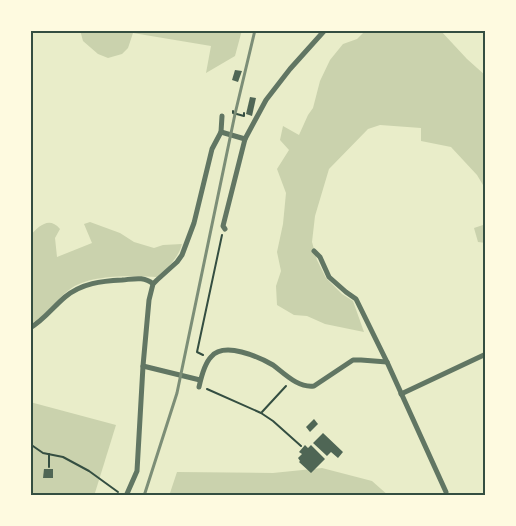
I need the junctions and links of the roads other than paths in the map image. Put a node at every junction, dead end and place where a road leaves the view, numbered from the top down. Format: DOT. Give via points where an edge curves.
graph roads {
  1 [pos="325,30"];
  2 [pos="222,116"];
  3 [pos="221,132"];
  4 [pos="245,139"];
  5 [pos="224,228"];
  6 [pos="314,251"];
  7 [pos="153,284"];
  8 [pos="30,328"];
  9 [pos="486,354"];
  10 [pos="387,362"];
  11 [pos="143,366"];
  12 [pos="401,394"];
  13 [pos="446,492"];
  14 [pos="125,496"];
  1 -- 4 [label="street" via="266,100"];
  2 -- 3 [label="street"];
  3 -- 4 [label="street"];
  3 -- 7 [label="street" via="212,149 182,255"];
  4 -- 5 [label="street"];
  6 -- 10 [label="street" via="329,277 356,299"];
  7 -- 8 [label="street" via="140,278 87,285 65,297"];
  7 -- 11 [label="street"];
  9 -- 12 [label="street"];
  10 -- 11 [label="street" via="353,360 314,386 306,387 263,360 227,350 212,355 199,383"];
  10 -- 12 [label="street"];
  11 -- 14 [label="street" via="137,471"];
  12 -- 13 [label="street"];
}
